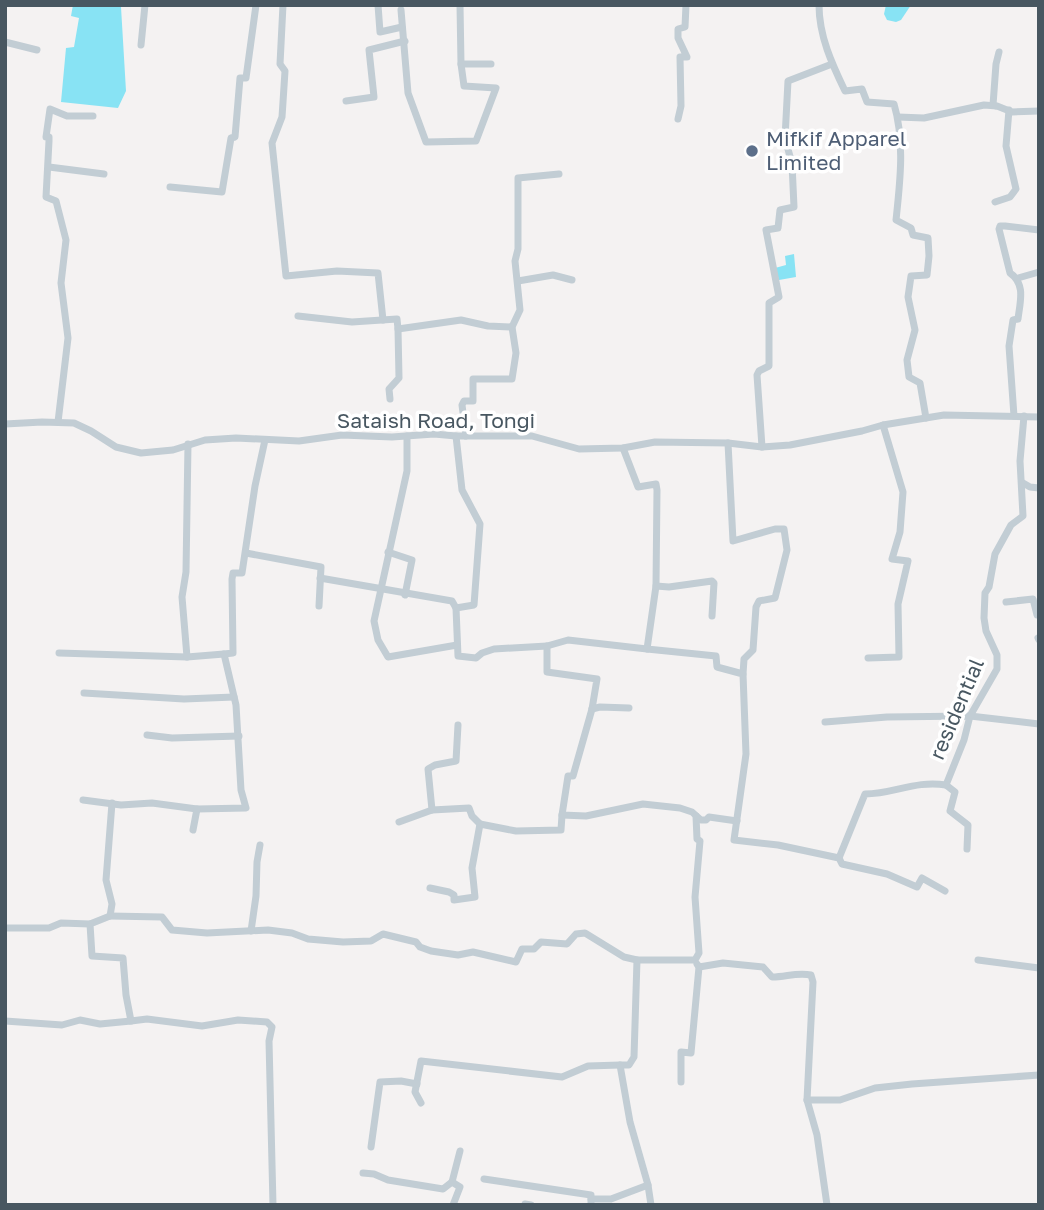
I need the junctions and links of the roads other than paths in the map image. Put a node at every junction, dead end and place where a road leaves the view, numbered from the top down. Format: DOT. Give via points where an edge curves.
graph roads {
  1 [pos="145,5"];
  2 [pos="256,5"];
  3 [pos="283,5"];
  4 [pos="378,5"];
  5 [pos="460,5"];
  6 [pos="685,5"];
  7 [pos="819,5"];
  8 [pos="401,10"];
  9 [pos="402,27"];
  10 [pos="405,41"];
  11 [pos="5,43"];
  12 [pos="141,45"];
  13 [pos="37,50"];
  14 [pos="999,52"];
  15 [pos="461,64"];
  16 [pos="491,64"];
  17 [pos="832,64"];
  18 [pos="346,101"];
  19 [pos="997,106"];
  20 [pos="1009,110"];
  21 [pos="1039,111"];
  22 [pos="93,116"];
  23 [pos="898,117"];
  24 [pos="678,119"];
  25 [pos="49,167"];
  26 [pos="104,174"];
  27 [pos="559,174"];
  28 [pos="170,187"];
  29 [pos="995,202"];
  30 [pos="1039,230"];
  31 [pos="1039,272"];
  32 [pos="1017,278"];
  33 [pos="572,280"];
  34 [pos="518,281"];
  35 [pos="298,316"];
  36 [pos="383,320"];
  37 [pos="512,327"];
  38 [pos="398,329"];
  39 [pos="390,399"];
  40 [pos="1014,416"];
  41 [pos="1024,416"];
  42 [pos="1039,417"];
  43 [pos="926,418"];
  44 [pos="58,422"];
  45 [pos="5,424"];
  46 [pos="883,425"];
  47 [pos="407,436"];
  48 [pos="456,436"];
  49 [pos="466,436"];
  50 [pos="265,440"];
  51 [pos="728,443"];
  52 [pos="188,444"];
  53 [pos="762,447"];
  54 [pos="623,449"];
  55 [pos="1023,484"];
  56 [pos="1039,488"];
  57 [pos="388,552"];
  58 [pos="246,553"];
  59 [pos="320,578"];
  60 [pos="656,586"];
  61 [pos="380,589"];
  62 [pos="405,595"];
  63 [pos="1006,601"];
  64 [pos="319,606"];
  65 [pos="456,608"];
  66 [pos="1039,614"];
  67 [pos="712,617"];
  68 [pos="457,645"];
  69 [pos="547,646"];
  70 [pos="647,649"];
  71 [pos="59,653"];
  72 [pos="224,654"];
  73 [pos="187,657"];
  74 [pos="868,658"];
  75 [pos="743,674"];
  76 [pos="84,694"];
  77 [pos="234,697"];
  78 [pos="629,708"];
  79 [pos="592,709"];
  80 [pos="970,716"];
  81 [pos="825,722"];
  82 [pos="1039,724"];
  83 [pos="458,725"];
  84 [pos="147,735"];
  85 [pos="239,736"];
  86 [pos="946,785"];
  87 [pos="83,800"];
  88 [pos="112,803"];
  89 [pos="197,809"];
  90 [pos="432,810"];
  91 [pos="562,815"];
  92 [pos="696,816"];
  93 [pos="737,821"];
  94 [pos="399,822"];
  95 [pos="480,824"];
  96 [pos="193,830"];
  97 [pos="260,845"];
  98 [pos="967,849"];
  99 [pos="839,858"];
  100 [pos="430,888"];
  101 [pos="945,891"];
  102 [pos="110,916"];
  103 [pos="89,924"];
  104 [pos="5,928"];
  105 [pos="251,931"];
  106 [pos="637,960"];
  107 [pos="978,960"];
  108 [pos="697,964"];
  109 [pos="1039,968"];
  110 [pos="5,1021"];
  111 [pos="131,1021"];
  112 [pos="620,1065"];
  113 [pos="1039,1075"];
  114 [pos="681,1082"];
  115 [pos="417,1084"];
  116 [pos="807,1100"];
  117 [pos="421,1103"];
  118 [pos="370,1147"];
  119 [pos="460,1151"];
  120 [pos="363,1173"];
  121 [pos="484,1179"];
  122 [pos="452,1182"];
  123 [pos="648,1185"];
  124 [pos="591,1202"];
  125 [pos="273,1205"];
  126 [pos="453,1205"];
  127 [pos="651,1205"];
  128 [pos="828,1205"];
  1 -- 12 [label="street"];
  2 -- 28 [label="street" via="222,192"];
  3 -- 36 [label="street" via="280,64 285,88 282,117 272,143 286,276 378,273"];
  4 -- 9 [label="street" via="380,32"];
  5 -- 15 [label="street"];
  6 -- 24 [label="street" via="685,27 678,29 687,57 680,57"];
  7 -- 17 [label="street" via="819,22"];
  8 -- 9 [label="street"];
  9 -- 10 [label="street"];
  10 -- 15 [label="street" via="408,93 426,142 477,141 496,88 464,86"];
  10 -- 18 [label="street" via="369,50 374,97"];
  11 -- 13 [label="street"];
  14 -- 19 [label="street" via="993,105"];
  15 -- 16 [label="street"];
  17 -- 23 [label="street" via="845,91 862,89 867,102 894,104"];
  17 -- 53 [label="street" via="788,80 785,138 792,164 794,207 780,210 778,228 766,230 779,297 769,303 769,366 757,375"];
  19 -- 20 [label="street"];
  19 -- 23 [label="street" via="925,118"];
  20 -- 21 [label="street"];
  20 -- 29 [label="street" via="1006,146 1016,189 1010,198"];
  22 -- 25 [label="street" via="67,116 50,110 46,137"];
  23 -- 43 [label="street" via="896,220 912,228 913,235 928,238 926,275 911,276 908,297 915,330 907,360 909,377 920,383"];
  25 -- 26 [label="street"];
  25 -- 44 [label="street" via="46,197 56,201 66,240 61,283 68,338"];
  27 -- 34 [label="street" via="518,178 519,249 514,261"];
  30 -- 32 [label="street" via="1000,226 1010,273"];
  31 -- 32 [label="street"];
  32 -- 40 [label="street" via="1021,291 1010,346"];
  33 -- 34 [label="street" via="553,275"];
  34 -- 37 [label="street" via="520,310"];
  35 -- 36 [label="street"];
  36 -- 38 [label="street" via="397,318"];
  37 -- 38 [label="street" via="461,320"];
  37 -- 49 [label="street" via="516,353 512,379 473,379 473,401 463,405"];
  38 -- 39 [label="street" via="399,378 389,388"];
  40 -- 41 [label="street, Sataish Road, Tongi"];
  40 -- 43 [label="street, Sataish Road, Tongi"];
  41 -- 42 [label="street, Sataish Road, Tongi"];
  41 -- 55 [label="street, residential"];
  43 -- 46 [label="street, Sataish Road, Tongi"];
  44 -- 45 [label="street, Sataish Road, Tongi"];
  44 -- 52 [label="street, Sataish Road, Tongi" via="82,426 128,450 155,452"];
  46 -- 53 [label="street, Sataish Road, Tongi"];
  46 -- 74 [label="street" via="903,492 900,533 892,559 908,561 898,604 899,657"];
  47 -- 48 [label="street, Sataish Road, Tongi"];
  47 -- 50 [label="street, Sataish Road, Tongi"];
  47 -- 57 [label="street" via="407,471"];
  48 -- 49 [label="street, Sataish Road, Tongi"];
  48 -- 65 [label="street" via="462,490 480,524 474,604"];
  49 -- 54 [label="street, Sataish Road, Tongi" via="532,436 579,449"];
  50 -- 52 [label="street, Sataish Road, Tongi" via="236,438"];
  50 -- 58 [label="street"];
  51 -- 53 [label="street, Sataish Road, Tongi"];
  51 -- 54 [label="street, Sataish Road, Tongi" via="655,442"];
  51 -- 75 [label="street" via="733,541 783,529 787,550 775,598 759,601 756,607 753,650 744,659"];
  52 -- 73 [label="street" via="182,597"];
  54 -- 60 [label="street" via="638,487 656,484"];
  55 -- 56 [label="street"];
  55 -- 80 [label="street, residential" via="1023,516 1011,525 995,554 983,609 986,631 998,655 997,669"];
  57 -- 61 [label="street"];
  57 -- 62 [label="street" via="412,560"];
  58 -- 59 [label="street" via="321,567"];
  58 -- 72 [label="street" via="242,573 233,573 232,579 233,653"];
  59 -- 61 [label="street"];
  59 -- 64 [label="street"];
  60 -- 67 [label="street" via="712,581"];
  60 -- 70 [label="street"];
  61 -- 62 [label="street"];
  61 -- 68 [label="street" via="374,621 388,657"];
  62 -- 65 [label="street" via="452,601"];
  63 -- 66 [label="street" via="1033,599"];
  65 -- 68 [label="street"];
  68 -- 69 [label="street" via="458,656 476,658 494,649"];
  69 -- 70 [label="street" via="568,640"];
  69 -- 79 [label="street" via="547,672 597,679"];
  70 -- 75 [label="street" via="716,656 720,670"];
  71 -- 73 [label="street"];
  72 -- 73 [label="street"];
  72 -- 77 [label="street"];
  75 -- 93 [label="street" via="746,754"];
  76 -- 77 [label="street"];
  77 -- 85 [label="street"];
  78 -- 79 [label="street"];
  79 -- 91 [label="street" via="573,776 568,776"];
  80 -- 81 [label="street"];
  80 -- 82 [label="street"];
  80 -- 86 [label="street, residential"];
  83 -- 90 [label="street" via="456,761 428,769"];
  84 -- 85 [label="street"];
  85 -- 89 [label="street" via="246,808"];
  86 -- 98 [label="street, residential" via="955,792 950,811 968,825"];
  86 -- 99 [label="street" via="916,783 865,794"];
  87 -- 88 [label="street"];
  88 -- 89 [label="street"];
  88 -- 102 [label="street" via="106,880"];
  89 -- 96 [label="street"];
  90 -- 94 [label="street"];
  90 -- 95 [label="street" via="469,808"];
  91 -- 92 [label="street" via="586,816 643,804 680,808"];
  91 -- 95 [label="street" via="561,830 516,831"];
  92 -- 93 [label="street"];
  92 -- 108 [label="street" via="700,841 695,897"];
  93 -- 99 [label="street" via="734,840"];
  95 -- 100 [label="street" via="472,868 475,897 454,900 449,891"];
  97 -- 105 [label="street"];
  99 -- 101 [label="street" via="842,864 887,874 917,887 922,878"];
  102 -- 103 [label="street"];
  102 -- 105 [label="street" via="162,918 172,930 190,932"];
  103 -- 104 [label="street"];
  103 -- 111 [label="street" via="92,956 123,958"];
  105 -- 106 [label="street" via="343,942 371,941 383,934 431,951 458,956 473,952 516,962 522,949 534,949 541,942 568,944 576,934 585,933"];
  106 -- 108 [label="street"];
  106 -- 112 [label="street" via="634,1057 629,1065"];
  107 -- 109 [label="street"];
  108 -- 114 [label="street" via="691,1053 681,1052"];
  108 -- 116 [label="street" via="763,967 772,977 811,975"];
  110 -- 111 [label="street" via="62,1025 80,1020 100,1024"];
  111 -- 125 [label="street" via="147,1018 202,1026 238,1020 267,1022 272,1027"];
  112 -- 115 [label="street" via="588,1066 562,1077 421,1061"];
  112 -- 123 [label="street"];
  113 -- 116 [label="street" via="912,1084 875,1088 840,1100"];
  115 -- 117 [label="street" via="415,1092"];
  115 -- 118 [label="street" via="380,1082"];
  116 -- 128 [label="street"];
  119 -- 122 [label="street"];
  120 -- 122 [label="street" via="443,1189"];
  121 -- 124 [label="street" via="591,1195"];
  122 -- 126 [label="street" via="460,1187"];
  123 -- 124 [label="street"];
  123 -- 127 [label="street"];
}
